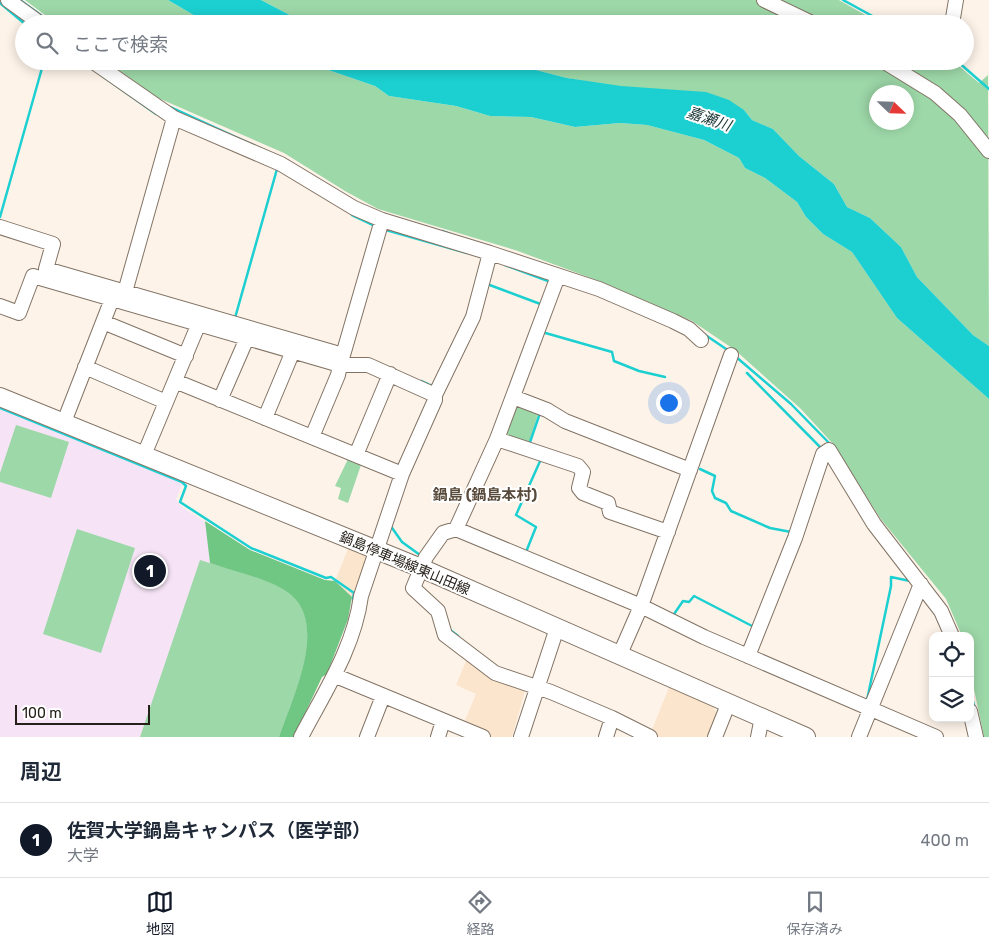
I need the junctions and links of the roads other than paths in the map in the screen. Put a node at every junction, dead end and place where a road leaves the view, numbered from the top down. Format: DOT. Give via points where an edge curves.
graph roads {
  1 [pos="8,0"];
  2 [pos="764,0"];
  3 [pos="956,0"];
  4 [pos="29,15"];
  5 [pos="795,15"];
  6 [pos="954,15"];
  7 [pos="104,70"];
  8 [pos="898,70"];
  9 [pos="174,118"];
  10 [pos="989,151"];
  11 [pos="382,220"];
  12 [pos="0,227"];
  13 [pos="490,253"];
  14 [pos="558,276"];
  15 [pos="125,292"];
  16 [pos="112,299"];
  17 [pos="0,306"];
  18 [pos="103,322"];
  19 [pos="199,324"];
  20 [pos="247,338"];
  21 [pos="701,340"];
  22 [pos="294,352"];
  23 [pos="731,355"];
  24 [pos="186,356"];
  25 [pos="340,365"];
  26 [pos="85,367"];
  27 [pos="390,374"];
  28 [pos="175,381"];
  29 [pos="438,391"];
  30 [pos="0,397"];
  31 [pos="513,397"];
  32 [pos="220,400"];
  33 [pos="166,402"];
  34 [pos="265,418"];
  35 [pos="64,422"];
  36 [pos="312,437"];
  37 [pos="496,439"];
  38 [pos="144,455"];
  39 [pos="356,455"];
  40 [pos="690,470"];
  41 [pos="402,474"];
  42 [pos="456,529"];
  43 [pos="668,532"];
  44 [pos="377,551"];
  45 [pos="421,568"];
  46 [pos="921,584"];
  47 [pos="643,609"];
  48 [pos="556,628"];
  49 [pos="950,632"];
  50 [pos="620,654"];
  51 [pos="748,656"];
  52 [pos="336,676"];
  53 [pos="538,687"];
  54 [pos="383,696"];
  55 [pos="729,702"];
  56 [pos="871,708"];
  57 [pos="762,717"];
  58 [pos="612,718"];
  59 [pos="443,721"];
  60 [pos="973,722"];
  61 [pos="301,737"];
  62 [pos="367,737"];
  63 [pos="438,737"];
  64 [pos="483,737"];
  65 [pos="521,737"];
  66 [pos="606,737"];
  67 [pos="650,737"];
  68 [pos="715,737"];
  69 [pos="758,737"];
  70 [pos="806,737"];
  71 [pos="859,737"];
  72 [pos="936,737"];
  73 [pos="976,737"];
  1 -- 4 [label="street"];
  2 -- 5 [label="street"];
  3 -- 6 [label="street"];
  7 -- 9 [label="street"];
  8 -- 10 [label="street" via="935,93 960,115"];
  9 -- 11 [label="street" via="281,164 354,208"];
  9 -- 15 [label="street"];
  11 -- 13 [label="street"];
  11 -- 15 [label="street" via="343,355"];
  12 -- 15 [label="street" via="53,244 46,269"];
  13 -- 14 [label="street"];
  13 -- 29 [label="street" via="473,317"];
  14 -- 21 [label="street" via="599,289 673,321"];
  14 -- 31 [label="street"];
  16 -- 17 [label="street" via="33,276 18,313"];
  16 -- 18 [label="street"];
  16 -- 19 [label="street"];
  18 -- 24 [label="street"];
  18 -- 26 [label="street"];
  19 -- 20 [label="street"];
  19 -- 24 [label="street"];
  20 -- 22 [label="street"];
  20 -- 32 [label="street"];
  22 -- 25 [label="street"];
  22 -- 34 [label="street"];
  23 -- 40 [label="street"];
  24 -- 28 [label="street"];
  25 -- 27 [label="street" via="368,365"];
  25 -- 36 [label="street"];
  26 -- 33 [label="street"];
  26 -- 35 [label="street"];
  27 -- 29 [label="street"];
  27 -- 39 [label="street"];
  28 -- 32 [label="street"];
  28 -- 33 [label="street"];
  29 -- 41 [label="street"];
  30 -- 35 [label="main road, 鍋島停車場線東山田線"];
  31 -- 37 [label="street"];
  31 -- 40 [label="street" via="547,410 565,422"];
  32 -- 34 [label="street"];
  33 -- 38 [label="street"];
  34 -- 36 [label="street"];
  35 -- 38 [label="main road, 鍋島停車場線東山田線"];
  36 -- 39 [label="street"];
  37 -- 42 [label="street"];
  37 -- 43 [label="street" via="578,466 583,472 579,488 583,493 608,503 610,512"];
  38 -- 44 [label="main road, 鍋島停車場線東山田線"];
  39 -- 41 [label="street"];
  40 -- 43 [label="street"];
  41 -- 44 [label="street"];
  42 -- 45 [label="street" via="443,532"];
  42 -- 47 [label="street"];
  43 -- 47 [label="street"];
  44 -- 45 [label="main road, 鍋島停車場線東山田線"];
  44 -- 52 [label="street" via="361,596 358,617"];
  45 -- 48 [label="main road, 鍋島停車場線東山田線"];
  45 -- 53 [label="street" via="413,588 438,611 445,635 495,673"];
  46 -- 49 [label="street" via="941,611"];
  46 -- 51 [label="street" via="874,524 826,452"];
  46 -- 56 [label="street"];
  47 -- 50 [label="street"];
  47 -- 51 [label="street"];
  48 -- 50 [label="main road, 鍋島停車場線東山田線"];
  48 -- 53 [label="street"];
  50 -- 55 [label="main road, 鍋島停車場線東山田線"];
  51 -- 56 [label="street"];
  52 -- 54 [label="street"];
  52 -- 61 [label="street"];
  53 -- 58 [label="street"];
  53 -- 65 [label="street"];
  54 -- 59 [label="street"];
  54 -- 62 [label="street"];
  55 -- 57 [label="main road, 鍋島停車場線東山田線"];
  55 -- 68 [label="street"];
  56 -- 71 [label="street"];
  56 -- 72 [label="street"];
  57 -- 69 [label="street"];
  57 -- 70 [label="main road, 鍋島停車場線東山田線"];
  58 -- 66 [label="street"];
  58 -- 67 [label="street"];
  59 -- 63 [label="street"];
  59 -- 64 [label="street"];
  60 -- 73 [label="street"];
}
